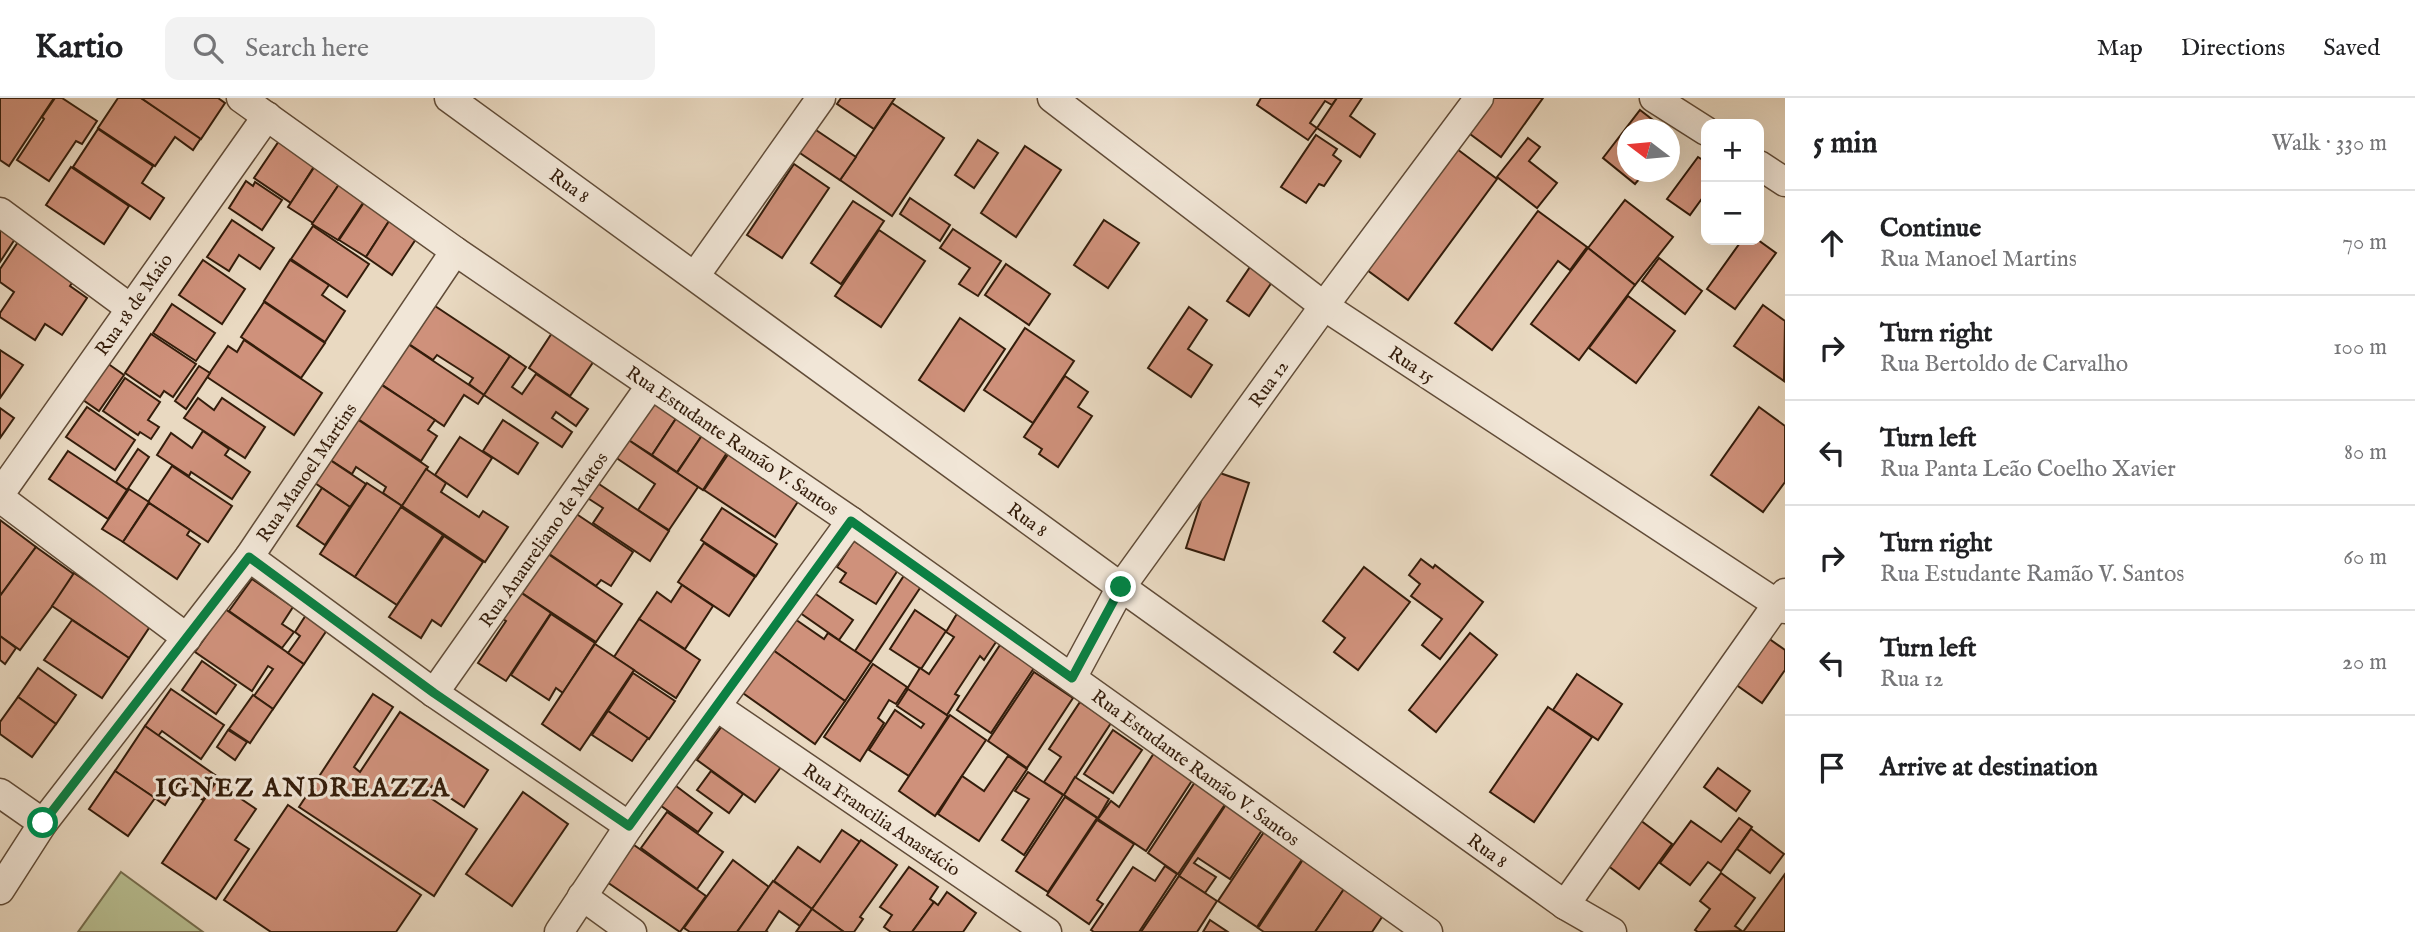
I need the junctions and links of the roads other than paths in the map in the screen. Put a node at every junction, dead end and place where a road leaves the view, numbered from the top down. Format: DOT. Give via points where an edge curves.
graph roads {
  1 [pos="241,98"];
  2 [pos="449,98"];
  3 [pos="821,98"];
  4 [pos="1052,98"];
  5 [pos="1479,98"];
  6 [pos="1654,98"];
  7 [pos="267,116"];
  8 [pos="1701,128"];
  9 [pos="1764,168"];
  10 [pos="1785,182"];
  11 [pos="0,212"];
  12 [pos="455,251"];
  13 [pos="695,276"];
  14 [pos="1324,306"];
  15 [pos="130,308"];
  16 [pos="651,385"];
  17 [pos="0,496"];
  18 [pos="851,521"];
  19 [pos="249,557"];
  20 [pos="1121,587"];
  21 [pos="1782,602"];
  22 [pos="187,638"];
  23 [pos="1072,678"];
  24 [pos="434,693"];
  25 [pos="717,706"];
  26 [pos="0,793"];
  27 [pos="43,823"];
  28 [pos="629,826"];
  29 [pos="0,890"];
  30 [pos="582,896"];
  31 [pos="1565,905"];
  32 [pos="559,932"];
  33 [pos="632,932"];
  34 [pos="1047,932"];
  35 [pos="1428,932"];
  36 [pos="1612,932"];
  1 -- 7 [label="street, Rua Estudante Ramão V. Santos"];
  2 -- 13 [label="street, Rua 8"];
  3 -- 13 [label="street"];
  4 -- 14 [label="street, Rua 15"];
  5 -- 14 [label="street, Rua 12"];
  6 -- 8 [label="street"];
  7 -- 12 [label="street, Rua Estudante Ramão V. Santos"];
  7 -- 15 [label="street, Rua 18 de Maio"];
  9 -- 10 [label="street"];
  11 -- 15 [label="street"];
  12 -- 16 [label="street, Rua Estudante Ramão V. Santos"];
  12 -- 19 [label="street, Rua Manoel Martins"];
  13 -- 20 [label="street, Rua 8"];
  14 -- 20 [label="street, Rua 12"];
  14 -- 21 [label="street, Rua 15"];
  15 -- 17 [label="street, Rua 18 de Maio"];
  16 -- 18 [label="street, Rua Estudante Ramão V. Santos"];
  16 -- 24 [label="street, Rua Anaureliano de Matos"];
  17 -- 22 [label="street"];
  18 -- 23 [label="street, Rua Estudante Ramão V. Santos"];
  18 -- 25 [label="street"];
  19 -- 22 [label="street, Rua Manoel Martins"];
  19 -- 24 [label="street"];
  20 -- 23 [label="street, Rua 12"];
  20 -- 31 [label="street, Rua 8"];
  21 -- 31 [label="street"];
  22 -- 27 [label="street, Rua Manoel Martins"];
  23 -- 35 [label="street, Rua Estudante Ramão V. Santos"];
  24 -- 28 [label="street"];
  25 -- 28 [label="street"];
  25 -- 34 [label="street, Rua Francilia Anastácio"];
  26 -- 27 [label="street"];
  27 -- 29 [label="street, Rua Manoel Martins"];
  28 -- 30 [label="street"];
  30 -- 32 [label="street"];
  30 -- 33 [label="street"];
  31 -- 36 [label="street, Rua 8"];
}
